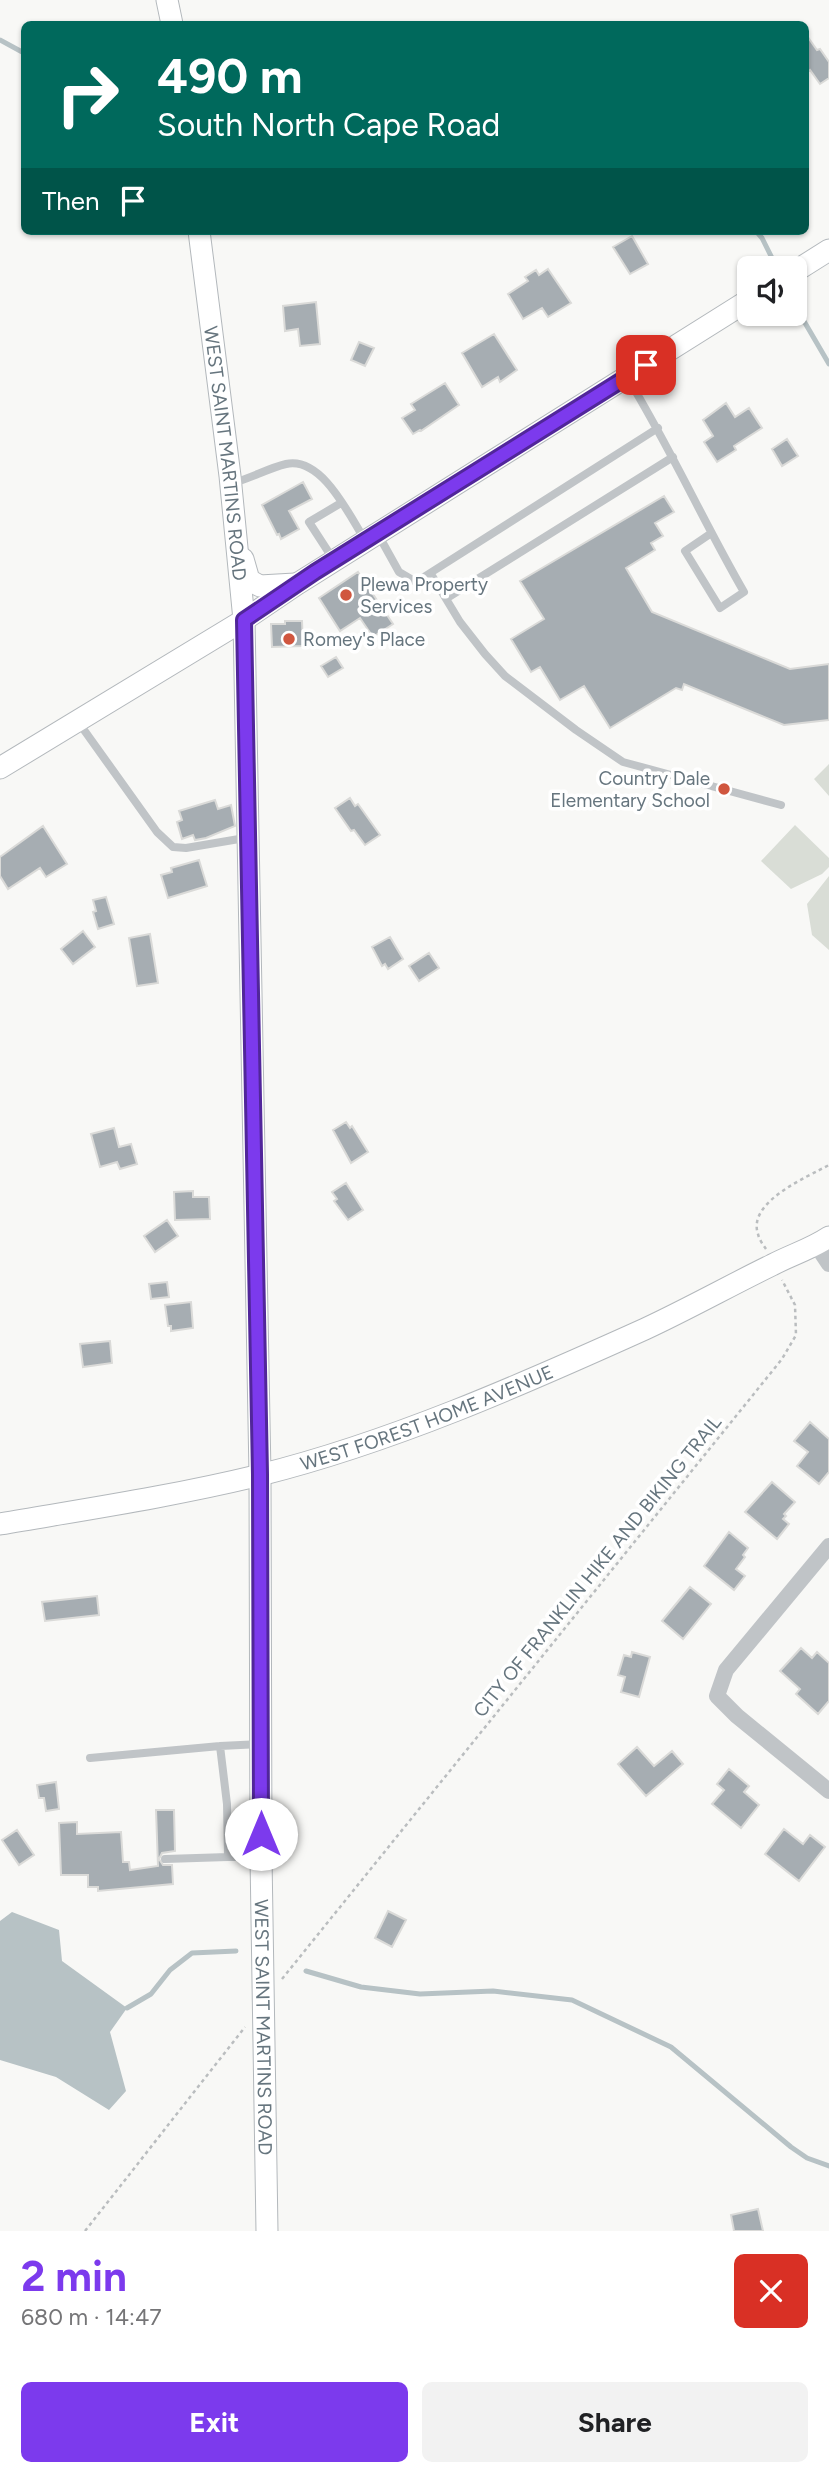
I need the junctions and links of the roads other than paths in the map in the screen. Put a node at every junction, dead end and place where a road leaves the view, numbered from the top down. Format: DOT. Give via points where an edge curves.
graph roads {
  1 [pos="167,0"];
  2 [pos="171,21"];
  3 [pos="199,235"];
  4 [pos="829,250"];
  5 [pos="807,264"];
  6 [pos="737,308"];
  7 [pos="627,377"];
  8 [pos="659,428"];
  9 [pos="673,457"];
  10 [pos="230,483"];
  11 [pos="341,503"];
  12 [pos="710,534"];
  13 [pos="236,536"];
  14 [pos="371,537"];
  15 [pos="333,561"];
  16 [pos="431,574"];
  17 [pos="297,584"];
  18 [pos="447,598"];
  19 [pos="244,620"];
  20 [pos="78,721"];
  21 [pos="0,768"];
  22 [pos="781,805"];
  23 [pos="248,838"];
  24 [pos="823,1241"];
  25 [pos="829,1264"];
  26 [pos="260,1474"];
  27 [pos="0,1524"];
  28 [pos="829,1546"];
  29 [pos="261,1744"];
  30 [pos="220,1746"];
  31 [pos="90,1758"];
  32 [pos="829,1791"];
  33 [pos="228,1857"];
  34 [pos="261,1857"];
  35 [pos="165,1858"];
  36 [pos="267,2231"];
  1 -- 2 [label="street"];
  3 -- 10 [label="street, WEST SAINT MARTINS ROAD"];
  4 -- 5 [label="street"];
  6 -- 7 [label="street"];
  7 -- 8 [label="lane"];
  7 -- 14 [label="street"];
  8 -- 9 [label="lane"];
  8 -- 16 [label="lane"];
  9 -- 12 [label="lane"];
  9 -- 18 [label="lane"];
  10 -- 11 [label="lane" via="287,464 304,465 329,483"];
  10 -- 13 [label="street, WEST SAINT MARTINS ROAD"];
  11 -- 14 [label="lane"];
  11 -- 15 [label="lane" via="309,522"];
  12 -- 12 [label="lane" via="744,592 720,608 685,551"];
  13 -- 17 [label="street" via="250,580 260,586"];
  13 -- 19 [label="street, WEST SAINT MARTINS ROAD"];
  14 -- 15 [label="street"];
  14 -- 16 [label="lane" via="399,572 416,582"];
  15 -- 17 [label="street"];
  16 -- 18 [label="lane"];
  17 -- 19 [label="street"];
  18 -- 22 [label="lane" via="460,622 505,676 623,762"];
  19 -- 20 [label="street"];
  19 -- 23 [label="street, WEST SAINT MARTINS ROAD"];
  20 -- 21 [label="street"];
  20 -- 23 [label="lane" via="156,832 173,846"];
  23 -- 26 [label="street, WEST SAINT MARTINS ROAD"];
  24 -- 25 [label="street"];
  24 -- 26 [label="street, WEST FOREST HOME AVENUE" via="532,1380 373,1440"];
  26 -- 27 [label="street, WEST FOREST HOME AVENUE"];
  26 -- 29 [label="street, WEST SAINT MARTINS ROAD"];
  28 -- 32 [label="street" via="726,1670 717,1696"];
  29 -- 30 [label="lane"];
  29 -- 34 [label="street, WEST SAINT MARTINS ROAD"];
  30 -- 31 [label="lane"];
  30 -- 33 [label="lane"];
  33 -- 34 [label="lane"];
  33 -- 35 [label="lane"];
  34 -- 36 [label="street, WEST SAINT MARTINS ROAD"];
}
